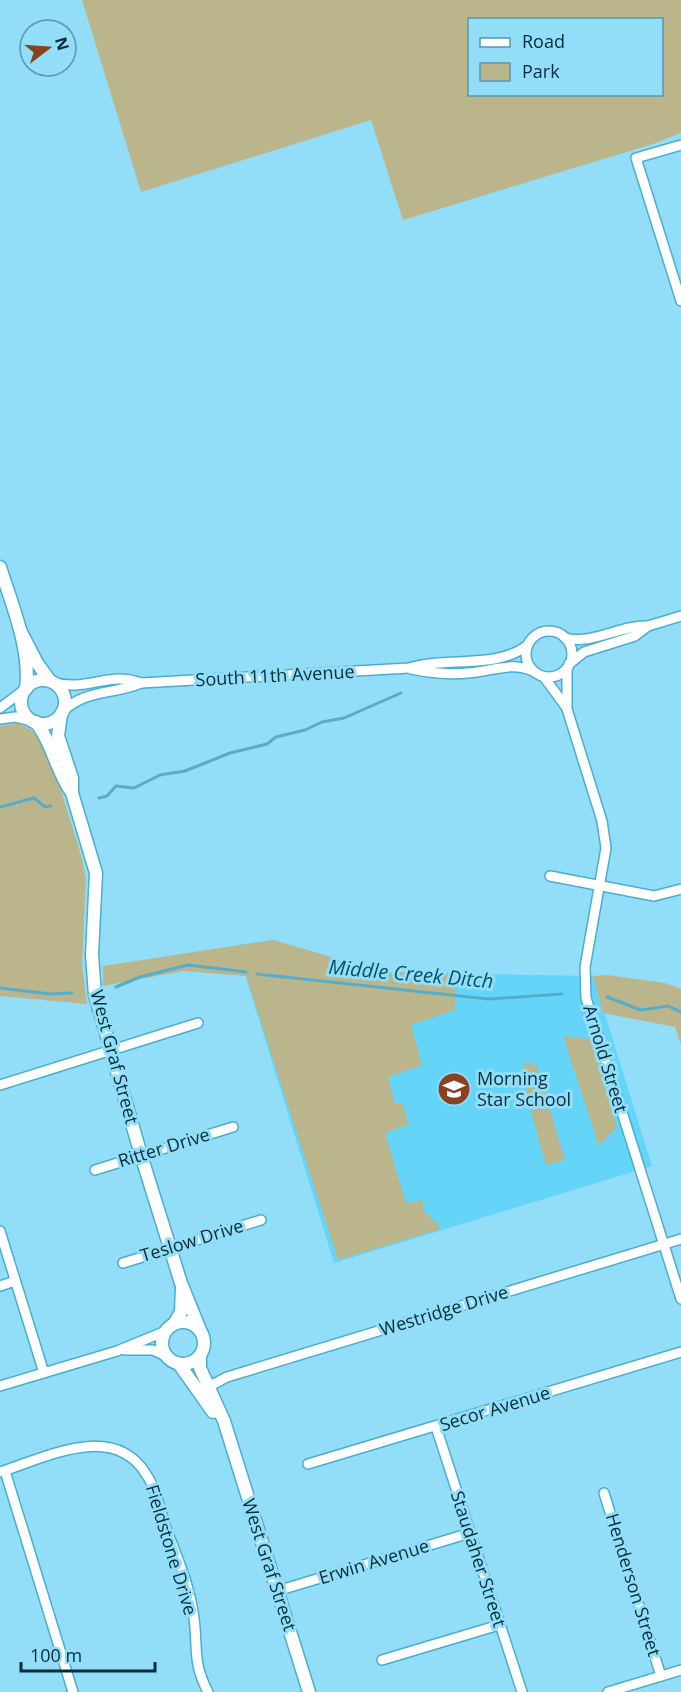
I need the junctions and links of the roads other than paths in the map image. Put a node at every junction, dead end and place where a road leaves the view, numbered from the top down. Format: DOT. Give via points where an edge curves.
graph roads {
  1 [pos="681,145"];
  2 [pos="681,301"];
  3 [pos="0,567"];
  4 [pos="681,616"];
  5 [pos="648,626"];
  6 [pos="21,631"];
  7 [pos="565,638"];
  8 [pos="528,645"];
  9 [pos="568,666"];
  10 [pos="409,669"];
  11 [pos="533,671"];
  12 [pos="544,677"];
  13 [pos="51,681"];
  14 [pos="141,683"];
  15 [pos="25,690"];
  16 [pos="0,708"];
  17 [pos="567,710"];
  18 [pos="62,713"];
  19 [pos="0,719"];
  20 [pos="35,722"];
  21 [pos="72,793"];
  22 [pos="550,876"];
  23 [pos="599,887"];
  24 [pos="681,889"];
  25 [pos="198,1023"];
  26 [pos="110,1051"];
  27 [pos="0,1085"];
  28 [pos="233,1127"];
  29 [pos="141,1155"];
  30 [pos="95,1170"];
  31 [pos="261,1220"];
  32 [pos="0,1231"];
  33 [pos="681,1239"];
  34 [pos="664,1244"];
  35 [pos="171,1248"];
  36 [pos="123,1263"];
  37 [pos="15,1281"];
  38 [pos="181,1283"];
  39 [pos="0,1286"];
  40 [pos="681,1299"];
  41 [pos="170,1327"];
  42 [pos="200,1330"];
  43 [pos="117,1351"];
  44 [pos="681,1352"];
  45 [pos="166,1356"];
  46 [pos="200,1357"];
  47 [pos="179,1364"];
  48 [pos="44,1373"];
  49 [pos="0,1386"];
  50 [pos="208,1387"];
  51 [pos="436,1427"];
  52 [pos="228,1439"];
  53 [pos="308,1464"];
  54 [pos="2,1471"];
  55 [pos="604,1493"];
  56 [pos="470,1533"];
  57 [pos="277,1591"];
  58 [pos="499,1624"];
  59 [pos="382,1660"];
  60 [pos="681,1670"];
  61 [pos="661,1676"];
  62 [pos="73,1692"];
  63 [pos="208,1692"];
  64 [pos="309,1692"];
  65 [pos="522,1692"];
  66 [pos="608,1692"];
  1 -- 2 [label="street" via="636,158"];
  3 -- 6 [label="main road, West Graf Street"];
  4 -- 5 [label="street"];
  5 -- 7 [label="street" via="632,625 582,641"];
  5 -- 9 [label="street" via="635,636 584,652"];
  6 -- 13 [label="main road, West Graf Street" via="43,674"];
  6 -- 15 [label="main road, West Graf Street" via="28,672"];
  7 -- 8 [label="street" via="546,632 535,636"];
  7 -- 9 [label="street" via="571,653"];
  8 -- 10 [label="street, South 11th Avenue" via="502,658 426,663"];
  8 -- 11 [label="street" via="527,661"];
  9 -- 12 [label="street" via="556,676"];
  9 -- 17 [label="street, Arnold Street"];
  10 -- 11 [label="street, South 11th Avenue" via="469,673 515,666"];
  10 -- 14 [label="street, South 11th Avenue"];
  11 -- 12 [label="street"];
  12 -- 17 [label="street, Arnold Street"];
  13 -- 14 [label="street, South 11th Avenue" via="78,687 116,678"];
  13 -- 15 [label="main road" via="33,682"];
  13 -- 18 [label="main road, West Graf Street" via="65,698"];
  14 -- 18 [label="street, South 11th Avenue" via="88,694"];
  15 -- 16 [label="street"];
  15 -- 20 [label="main road, West Graf Street" via="23,711"];
  17 -- 23 [label="street, Arnold Street" via="605,835"];
  18 -- 20 [label="main road" via="53,722"];
  18 -- 21 [label="main road, West Graf Street" via="58,736 72,778"];
  19 -- 20 [label="street" via="15,717"];
  20 -- 21 [label="main road, West Graf Street"];
  21 -- 26 [label="main road, West Graf Street" via="96,873 92,975"];
  22 -- 23 [label="street"];
  23 -- 24 [label="street" via="654,896"];
  23 -- 34 [label="street, Arnold Street" via="585,967 586,998"];
  25 -- 26 [label="street"];
  26 -- 27 [label="street"];
  26 -- 29 [label="main road, West Graf Street"];
  28 -- 29 [label="street, Ritter Drive"];
  29 -- 30 [label="street, Ritter Drive"];
  29 -- 35 [label="main road, West Graf Street"];
  31 -- 35 [label="street, Teslow Drive"];
  32 -- 37 [label="street"];
  33 -- 34 [label="street, Westridge Drive"];
  34 -- 40 [label="street, Arnold Street"];
  34 -- 50 [label="street, Westridge Drive" via="227,1377"];
  35 -- 36 [label="street, Teslow Drive"];
  35 -- 38 [label="main road, West Graf Street"];
  37 -- 39 [label="street"];
  37 -- 48 [label="street"];
  38 -- 41 [label="main road, West Graf Street" via="181,1312"];
  38 -- 42 [label="main road, West Graf Street"];
  41 -- 42 [label="main road" via="185,1322"];
  41 -- 43 [label="street"];
  41 -- 45 [label="main road" via="162,1341"];
  42 -- 46 [label="main road" via="204,1346"];
  43 -- 45 [label="street" via="144,1349"];
  43 -- 48 [label="street"];
  44 -- 51 [label="street, Secor Avenue"];
  45 -- 47 [label="main road"];
  46 -- 47 [label="main road"];
  46 -- 50 [label="main road, West Graf Street"];
  47 -- 52 [label="main road, West Graf Street"];
  48 -- 49 [label="street"];
  50 -- 52 [label="main road, West Graf Street"];
  51 -- 53 [label="street, Secor Avenue"];
  51 -- 56 [label="street, Staudaher Street"];
  52 -- 57 [label="main road, West Graf Street"];
  54 -- 62 [label="street"];
  54 -- 63 [label="street, Fieldstone Drive" via="88,1446 122,1452 140,1465 148,1476 193,1611 198,1672"];
  55 -- 61 [label="street, Henderson Street"];
  56 -- 57 [label="street, Erwin Avenue"];
  56 -- 58 [label="street, Staudaher Street"];
  57 -- 64 [label="main road, West Graf Street"];
  58 -- 59 [label="street"];
  58 -- 65 [label="street, Staudaher Street"];
  60 -- 61 [label="street"];
  61 -- 66 [label="street"];
}
